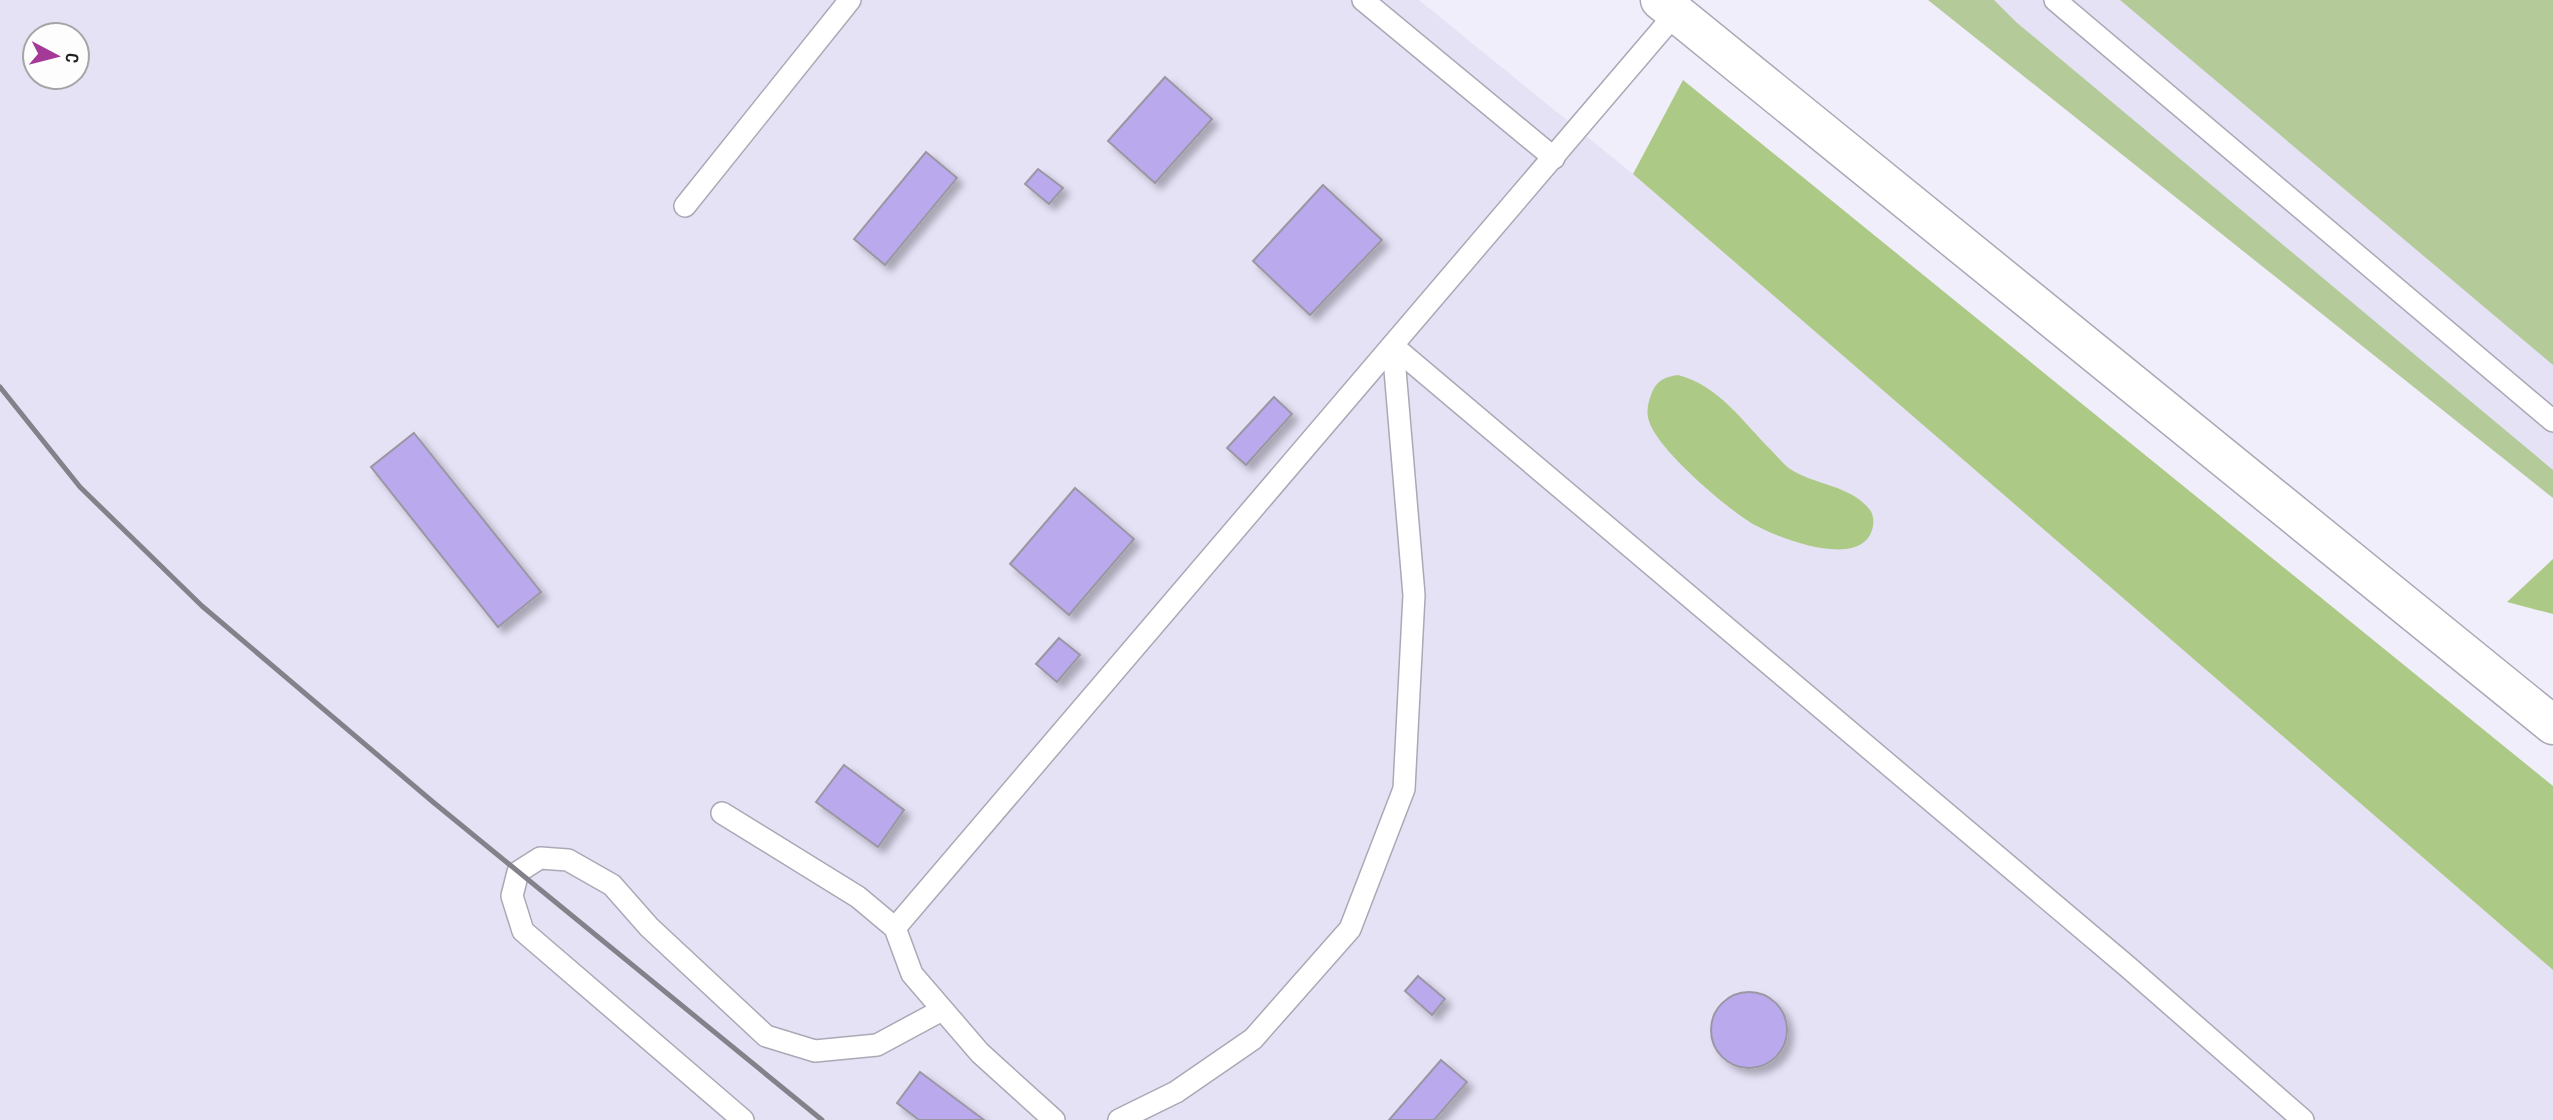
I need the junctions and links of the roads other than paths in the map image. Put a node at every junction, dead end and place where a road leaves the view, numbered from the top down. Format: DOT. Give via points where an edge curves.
graph roads {
  1 [pos="850,0"];
  2 [pos="1363,0"];
  3 [pos="2055,0"];
  4 [pos="1668,7"];
  5 [pos="1555,158"];
  6 [pos="685,206"];
  7 [pos="1393,346"];
  8 [pos="2553,421"];
  9 [pos="2553,725"];
  10 [pos="722,813"];
  11 [pos="895,928"];
  12 [pos="942,1010"];
  13 [pos="743,1120"];
  14 [pos="1054,1120"];
  15 [pos="1119,1120"];
  16 [pos="2302,1120"];
  1 -- 6 [label="lane"];
  2 -- 5 [label="lane"];
  3 -- 8 [label="lane"];
  4 -- 5 [label="lane"];
  4 -- 9 [label="street"];
  5 -- 7 [label="lane"];
  7 -- 11 [label="lane"];
  7 -- 15 [label="lane" via="1414,595 1404,789 1350,929 1254,1040 1176,1092"];
  7 -- 16 [label="lane" via="2118,958"];
  10 -- 11 [label="lane" via="858,897"];
  11 -- 12 [label="lane" via="912,974"];
  12 -- 13 [label="lane" via="877,1045 815,1051 766,1036 649,927 612,885 568,860 540,858 518,872 512,896 523,931"];
  12 -- 14 [label="lane" via="980,1053"];
}
